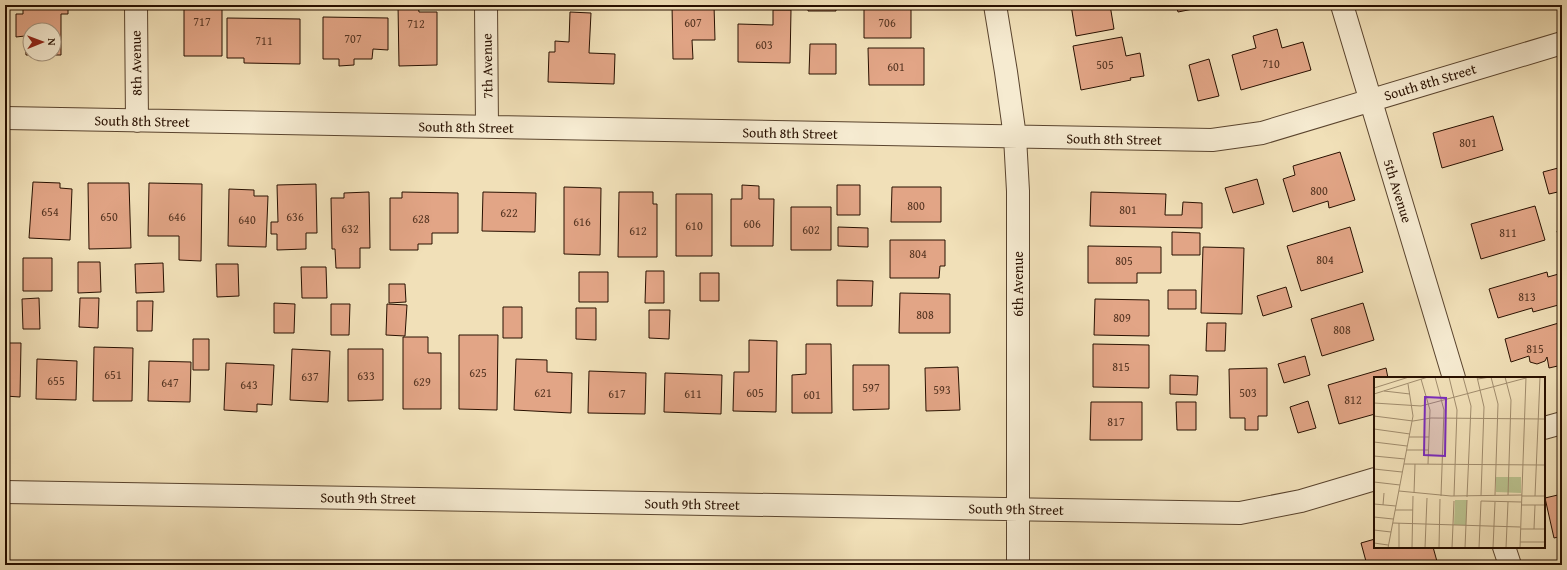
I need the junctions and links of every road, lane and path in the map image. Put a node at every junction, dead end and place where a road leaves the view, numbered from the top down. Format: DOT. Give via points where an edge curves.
graph roads {
  1 [pos="136,5"];
  2 [pos="486,5"];
  3 [pos="995,5"];
  4 [pos="1342,5"];
  5 [pos="1562,43"];
  6 [pos="1371,100"];
  7 [pos="5,118"];
  8 [pos="137,121"];
  9 [pos="488,127"];
  10 [pos="1015,137"];
  11 [pos="1454,377"];
  12 [pos="1562,423"];
  13 [pos="1545,428"];
  14 [pos="1374,479"];
  15 [pos="5,492"];
  16 [pos="1017,510"];
  17 [pos="1504,548"];
  18 [pos="1018,565"];
  19 [pos="1510,565"];
  1 -- 8 [label="street, 8th Avenue"];
  2 -- 9 [label="street, 7th Avenue"];
  3 -- 10 [label="street, 6th Avenue"];
  4 -- 6 [label="street, 5th Avenue"];
  5 -- 6 [label="street, South 8th Street"];
  6 -- 10 [label="street, South 8th Street" via="1262,132 1212,140"];
  6 -- 11 [label="street, 5th Avenue"];
  7 -- 8 [label="street, South 8th Street"];
  8 -- 9 [label="street, South 8th Street"];
  9 -- 10 [label="street, South 8th Street"];
  10 -- 16 [label="street, 6th Avenue" via="1018,191"];
  12 -- 13 [label="street"];
  14 -- 16 [label="street, South 9th Street" via="1301,501 1240,513"];
  15 -- 16 [label="street, South 9th Street"];
  16 -- 18 [label="street, 6th Avenue"];
  17 -- 19 [label="street"];
}
